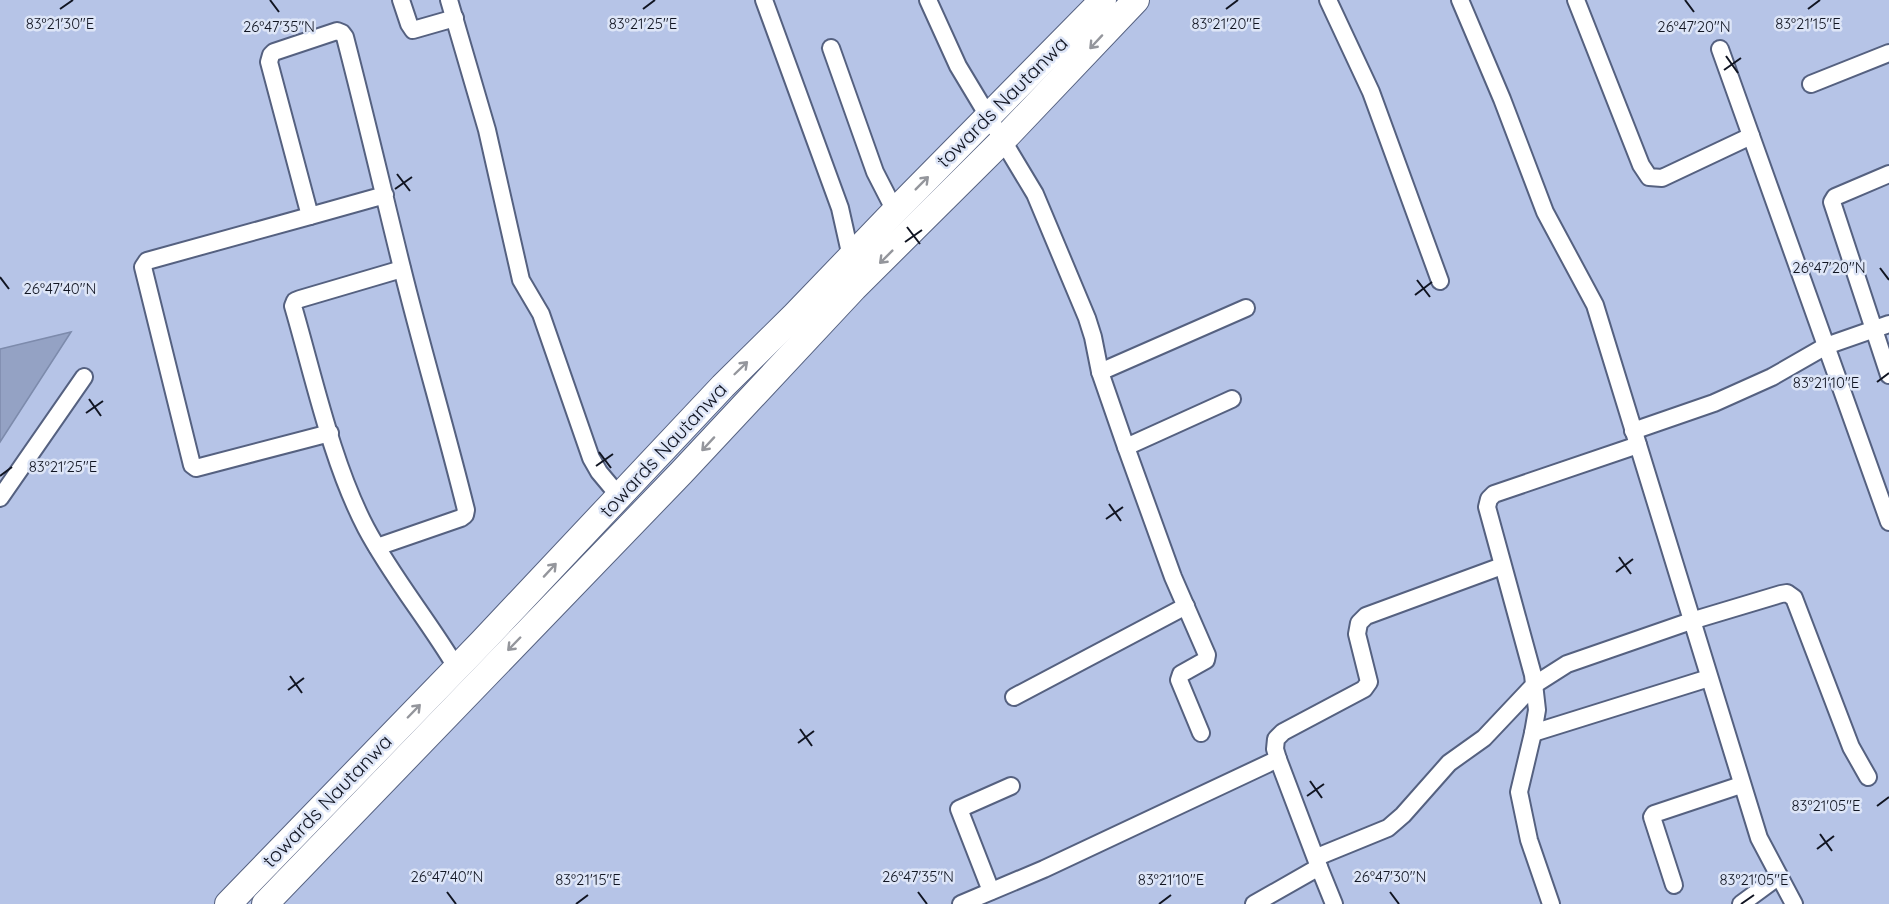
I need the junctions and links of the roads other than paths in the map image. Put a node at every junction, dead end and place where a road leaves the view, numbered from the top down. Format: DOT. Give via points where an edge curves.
graph roads {
  1 [pos="401,0"];
  2 [pos="449,0"];
  3 [pos="764,0"];
  4 [pos="928,0"];
  5 [pos="1103,0"];
  6 [pos="1136,0"];
  7 [pos="1328,0"];
  8 [pos="1460,0"];
  9 [pos="1576,0"];
  10 [pos="454,18"];
  11 [pos="831,48"];
  12 [pos="1720,49"];
  13 [pos="1889,53"];
  14 [pos="1811,84"];
  15 [pos="988,118"];
  16 [pos="1751,136"];
  17 [pos="1002,141"];
  18 [pos="1889,174"];
  19 [pos="385,195"];
  20 [pos="895,210"];
  21 [pos="310,216"];
  22 [pos="851,257"];
  23 [pos="402,269"];
  24 [pos="1440,281"];
  25 [pos="1246,308"];
  26 [pos="1881,327"];
  27 [pos="1826,346"];
  28 [pos="1100,372"];
  29 [pos="1889,375"];
  30 [pos="84,377"];
  31 [pos="1232,399"];
  32 [pos="330,433"];
  33 [pos="1635,438"];
  34 [pos="1126,447"];
  35 [pos="620,496"];
  36 [pos="0,498"];
  37 [pos="1889,522"];
  38 [pos="377,547"];
  39 [pos="1502,566"];
  40 [pos="1186,606"];
  41 [pos="1691,621"];
  42 [pos="456,668"];
  43 [pos="1709,678"];
  44 [pos="1534,685"];
  45 [pos="1014,697"];
  46 [pos="1201,733"];
  47 [pos="1533,733"];
  48 [pos="1278,759"];
  49 [pos="1868,777"];
  50 [pos="1741,785"];
  51 [pos="1011,786"];
  52 [pos="1318,862"];
  53 [pos="1779,876"];
  54 [pos="1674,885"];
  55 [pos="991,891"];
  56 [pos="228,904"];
  57 [pos="265,904"];
  58 [pos="961,904"];
  59 [pos="1254,904"];
  60 [pos="1334,904"];
  61 [pos="1551,904"];
  62 [pos="1741,904"];
  63 [pos="1794,904"];
  1 -- 10 [label="street" via="413,30"];
  2 -- 10 [label="street"];
  3 -- 22 [label="street" via="840,208"];
  4 -- 15 [label="street" via="958,66"];
  5 -- 15 [label="main road, towards Nautanwa"];
  6 -- 17 [label="main road, one-way"];
  7 -- 24 [label="street" via="1371,92"];
  8 -- 33 [label="street" via="1545,212 1595,304"];
  9 -- 16 [label="street" via="1649,177 1662,177"];
  10 -- 35 [label="street" via="487,130 521,280 540,314 591,458"];
  11 -- 20 [label="street" via="875,172"];
  12 -- 16 [label="street"];
  13 -- 14 [label="street"];
  15 -- 17 [label="street"];
  20 -- 15 [label="main road, towards Nautanwa, one-way"];
  16 -- 27 [label="street"];
  17 -- 28 [label="street" via="1035,194 1054,237 1093,337"];
  17 -- 57 [label="main road, one-way" via="854,288"];
  18 -- 26 [label="street" via="1835,197 1832,202"];
  19 -- 21 [label="street"];
  19 -- 21 [label="street" via="345,37 337,31 274,52 269,62"];
  19 -- 23 [label="street"];
  20 -- 22 [label="main road, towards Nautanwa"];
  21 -- 32 [label="street" via="147,261 143,267 192,465 196,468"];
  35 -- 22 [label="main road, towards Nautanwa, one-way"];
  23 -- 32 [label="street" via="295,301 293,306"];
  23 -- 38 [label="street" via="466,510 461,518"];
  25 -- 28 [label="street"];
  26 -- 27 [label="street"];
  26 -- 29 [label="street"];
  27 -- 33 [label="street" via="1772,377"];
  27 -- 37 [label="street"];
  28 -- 34 [label="street"];
  30 -- 36 [label="street"];
  31 -- 34 [label="street"];
  32 -- 38 [label="street" via="348,486"];
  33 -- 39 [label="street" via="1494,494 1487,507"];
  33 -- 41 [label="street"];
  34 -- 40 [label="street"];
  42 -- 35 [label="main road, towards Nautanwa, one-way"];
  38 -- 42 [label="street"];
  39 -- 44 [label="street"];
  39 -- 48 [label="street" via="1366,616 1359,623 1357,634 1369,682 1364,689 1283,732 1276,739"];
  40 -- 45 [label="street"];
  40 -- 46 [label="street" via="1207,657 1181,674 1179,680"];
  41 -- 43 [label="street"];
  41 -- 44 [label="street" via="1567,664"];
  41 -- 49 [label="street" via="1781,594 1791,595 1851,747"];
  56 -- 42 [label="main road, towards Nautanwa, one-way"];
  43 -- 47 [label="street"];
  43 -- 50 [label="street"];
  44 -- 47 [label="street" via="1537,710"];
  44 -- 52 [label="street" via="1484,738 1449,763 1388,828"];
  47 -- 61 [label="street" via="1519,792 1529,840"];
  48 -- 52 [label="street"];
  48 -- 55 [label="street"];
  50 -- 53 [label="street" via="1759,838"];
  50 -- 54 [label="street" via="1654,814"];
  51 -- 55 [label="street" via="959,809"];
  52 -- 59 [label="street" via="1317,870"];
  52 -- 60 [label="street"];
  53 -- 62 [label="street"];
  53 -- 63 [label="street"];
  55 -- 58 [label="street"];
}
